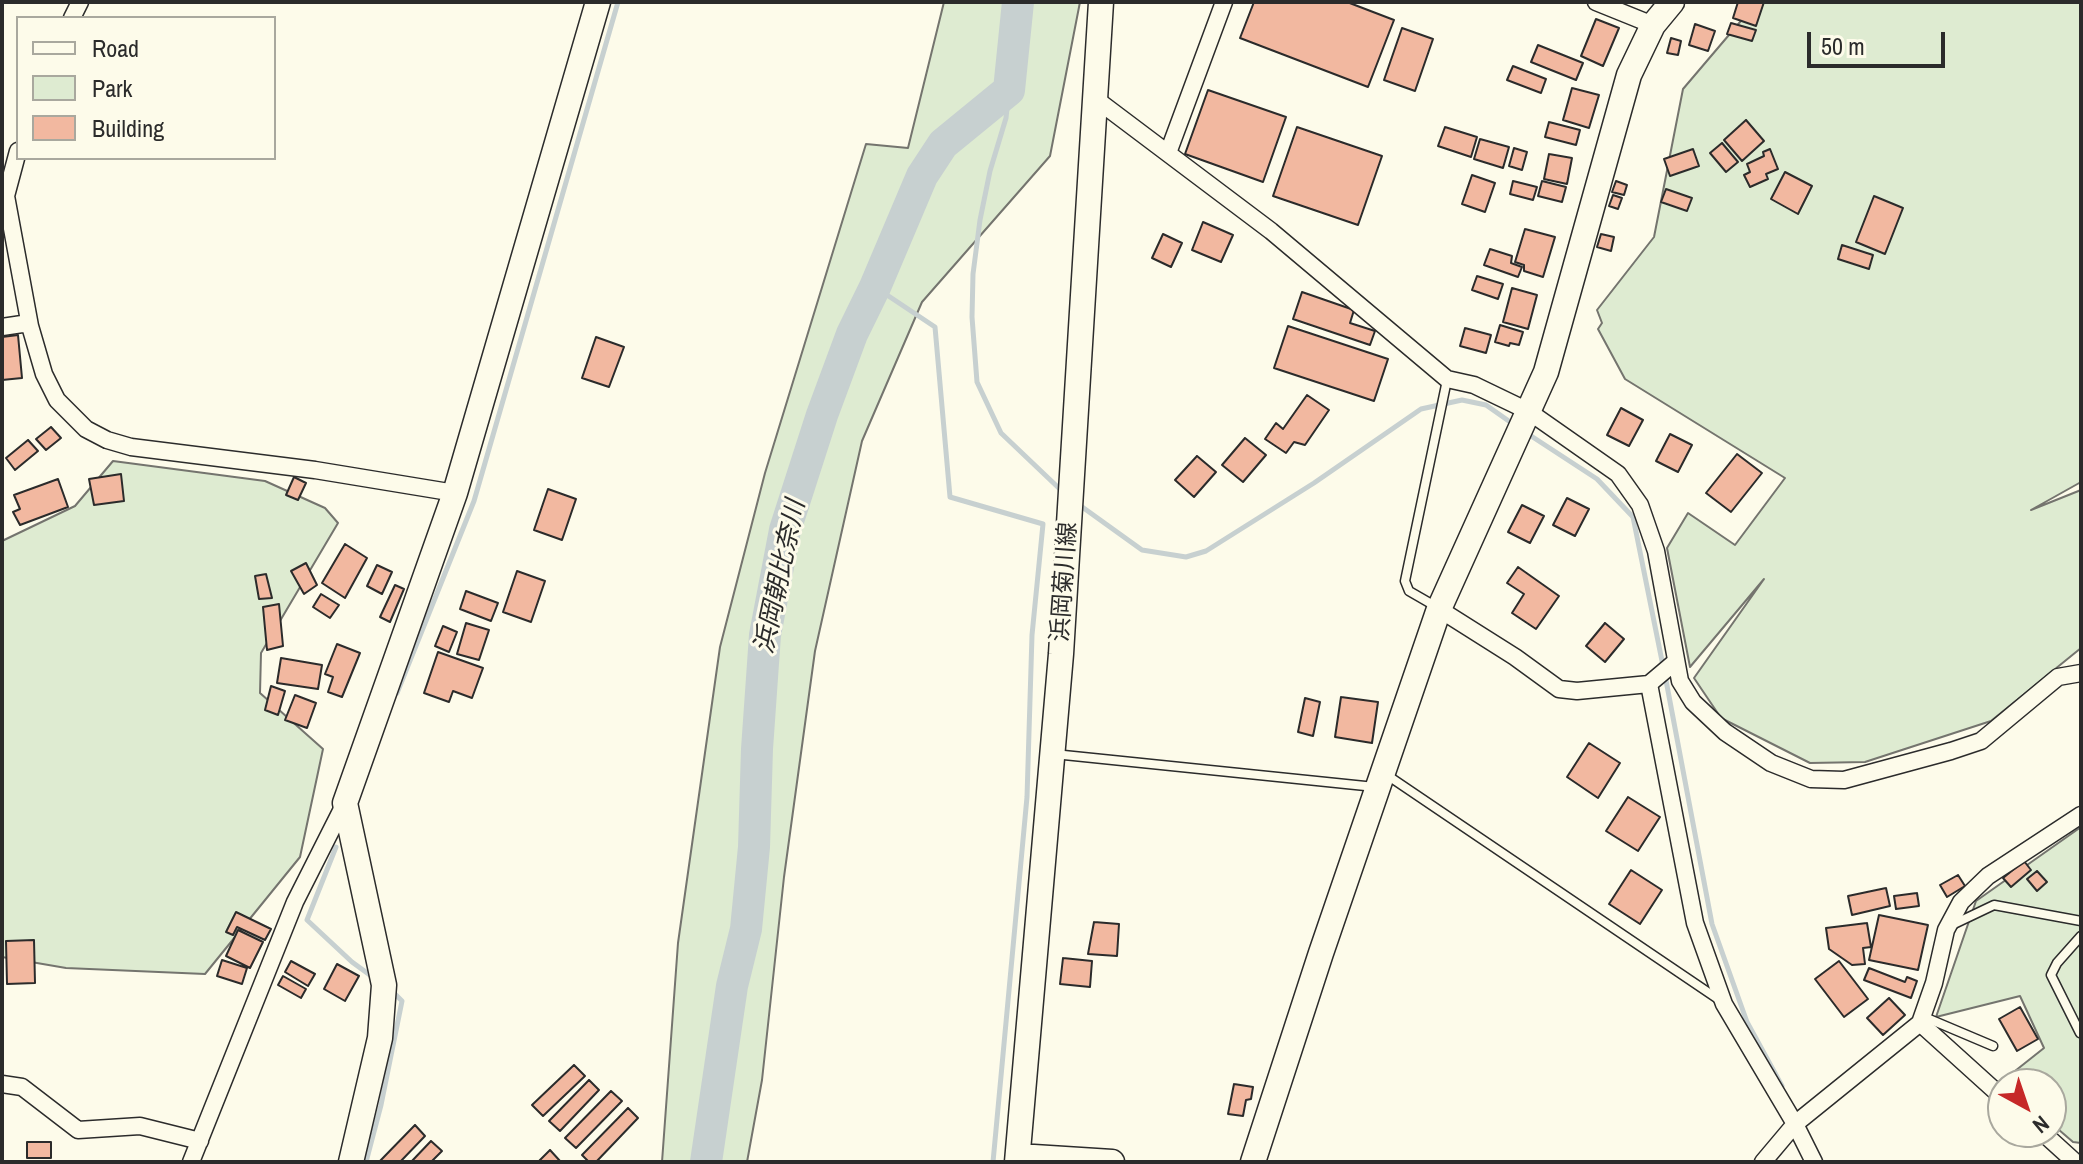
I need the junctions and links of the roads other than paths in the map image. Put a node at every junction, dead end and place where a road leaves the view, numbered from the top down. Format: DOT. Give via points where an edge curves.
graph roads {
  1 [pos="598,2"];
  2 [pos="1101,2"];
  3 [pos="1224,2"];
  4 [pos="1596,2"];
  5 [pos="1672,2"];
  6 [pos="1653,25"];
  7 [pos="1097,100"];
  8 [pos="1168,153"];
  9 [pos="16,158"];
  10 [pos="10,262"];
  11 [pos="29,323"];
  12 [pos="2,327"];
  13 [pos="1447,379"];
  14 [pos="1528,411"];
  15 [pos="455,493"];
  16 [pos="1439,609"];
  17 [pos="1675,662"];
  18 [pos="2081,673"];
  19 [pos="1649,684"];
  20 [pos="1052,754"];
  21 [pos="1382,780"];
  22 [pos="345,803"];
  23 [pos="2081,815"];
  24 [pos="2081,921"];
  25 [pos="1947,928"];
  26 [pos="2081,936"];
  27 [pos="1724,1004"];
  28 [pos="1921,1020"];
  29 [pos="2080,1033"];
  30 [pos="1993,1046"];
  31 [pos="1987,1083"];
  32 [pos="2,1084"];
  33 [pos="1795,1124"];
  34 [pos="200,1141"];
  35 [pos="2060,1148"];
  36 [pos="1018,1159"];
  37 [pos="191,1162"];
  38 [pos="351,1162"];
  39 [pos="1112,1162"];
  40 [pos="1253,1162"];
  41 [pos="1763,1162"];
  42 [pos="1814,1162"];
  43 [pos="2075,1162"];
  1 -- 15 [label="street"];
  2 -- 7 [label="street, 浜岡菊川線"];
  3 -- 8 [label="street"];
  4 -- 6 [label="street"];
  5 -- 6 [label="street"];
  6 -- 14 [label="street" via="1629,75 1546,372"];
  7 -- 8 [label="street"];
  7 -- 20 [label="street, 浜岡菊川線"];
  8 -- 13 [label="street" via="1271,231"];
  9 -- 10 [label="street" via="6,196"];
  10 -- 11 [label="street"];
  11 -- 12 [label="street"];
  11 -- 15 [label="street" via="57,400 86,429 107,440"];
  13 -- 14 [label="street" via="1474,385"];
  13 -- 16 [label="lane" via="1405,581 1409,591"];
  14 -- 16 [label="street"];
  14 -- 17 [label="street" via="1618,474 1640,505 1656,551"];
  15 -- 22 [label="street"];
  16 -- 19 [label="street" via="1559,689"];
  16 -- 21 [label="street"];
  17 -- 18 [label="street" via="1693,702 1725,732 1771,763 1811,779 1833,780 1981,741 2058,677"];
  17 -- 19 [label="street"];
  19 -- 27 [label="street" via="1695,923"];
  20 -- 21 [label="lane"];
  20 -- 36 [label="street, 浜岡菊川線"];
  21 -- 27 [label="lane"];
  21 -- 40 [label="street"];
  22 -- 34 [label="street" via="295,902"];
  22 -- 38 [label="street" via="384,985 380,1038"];
  23 -- 25 [label="street" via="1988,876 1961,902"];
  24 -- 25 [label="lane" via="1994,905"];
  25 -- 28 [label="street"];
  26 -- 29 [label="lane" via="2051,975"];
  27 -- 33 [label="street"];
  28 -- 30 [label="lane"];
  28 -- 31 [label="street"];
  28 -- 33 [label="street"];
  32 -- 34 [label="street" via="22,1087 78,1130 140,1126"];
  33 -- 41 [label="street"];
  33 -- 42 [label="street"];
  34 -- 37 [label="street"];
  35 -- 43 [label="street"];
  36 -- 39 [label="street"];
}
